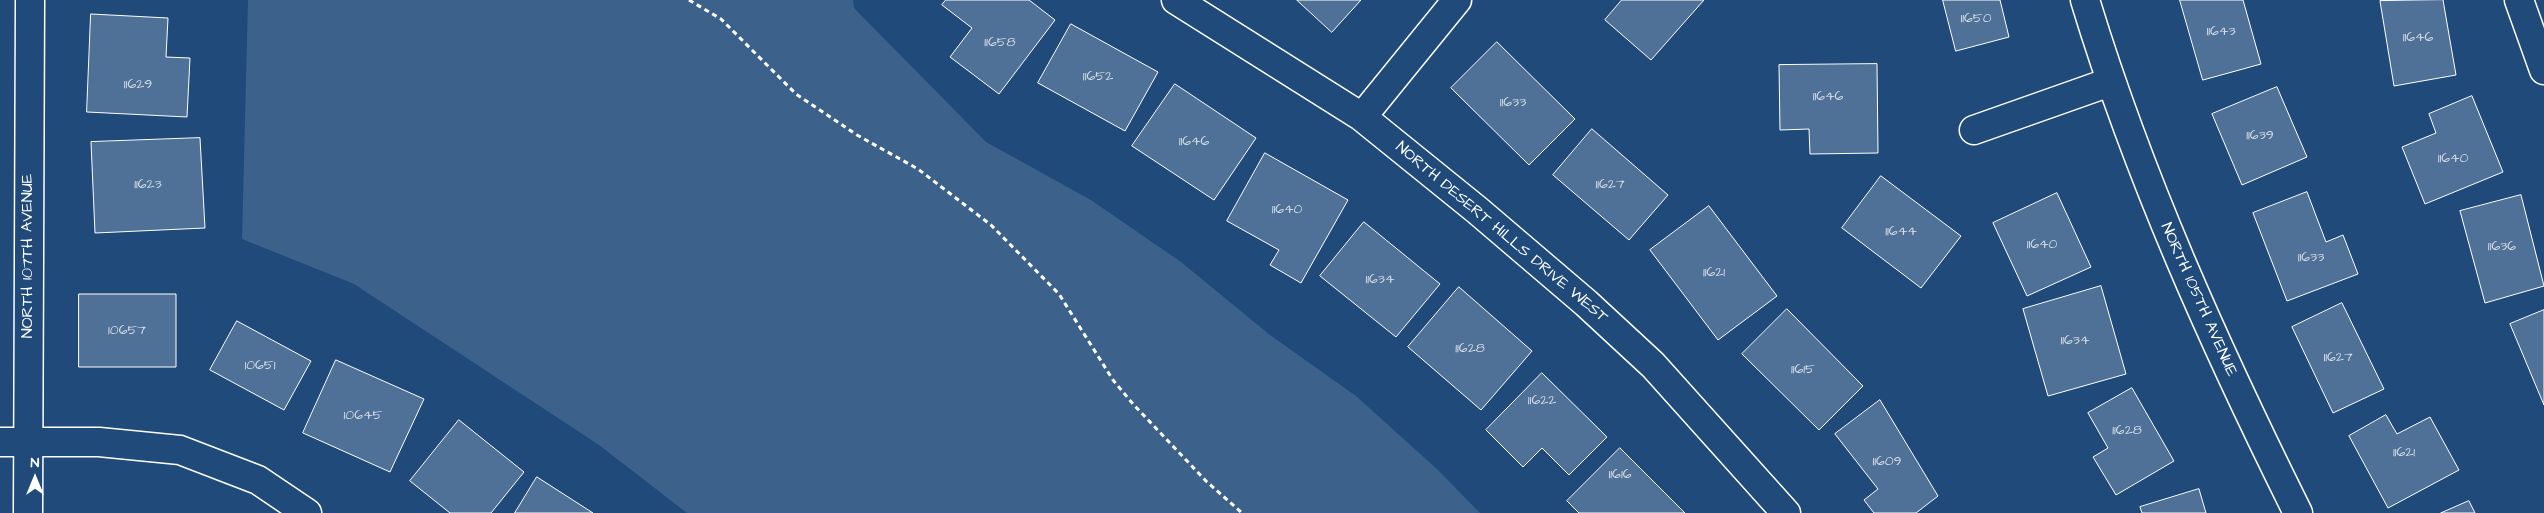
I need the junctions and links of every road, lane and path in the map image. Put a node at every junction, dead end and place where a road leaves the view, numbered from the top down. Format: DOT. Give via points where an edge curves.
graph roads {
  1 [pos="30,0"];
  2 [pos="689,0"];
  3 [pos="1176,0"];
  4 [pos="1457,0"];
  5 [pos="2085,0"];
  6 [pos="2519,0"];
  7 [pos="2544,70"];
  8 [pos="2110,82"];
  9 [pos="1362,117"];
  10 [pos="1974,130"];
  11 [pos="0,442"];
  12 [pos="28,443"];
  13 [pos="28,513"];
  14 [pos="307,513"];
  15 [pos="1242,513"];
  16 [pos="1786,513"];
  17 [pos="2298,513"];
  1 -- 12 [label="street, NORTH 107TH AVENUE"];
  2 -- 15 [label="path" via="721,19 796,94 833,120 918,169 991,224 1059,294 1113,380 1133,404 1206,481"];
  3 -- 9 [label="street, NORTH DESERT HILLS DRIVE WEST"];
  4 -- 9 [label="street"];
  5 -- 8 [label="street, NORTH 105TH AVENUE"];
  6 -- 7 [label="street"];
  8 -- 10 [label="street"];
  8 -- 17 [label="street, NORTH 105TH AVENUE" via="2190,285"];
  9 -- 16 [label="street, NORTH DESERT HILLS DRIVE WEST" via="1484,216 1640,352"];
  11 -- 12 [label="street"];
  12 -- 13 [label="street, NORTH 107TH AVENUE"];
  12 -- 14 [label="street" via="99,442 180,450 258,480"];
}
